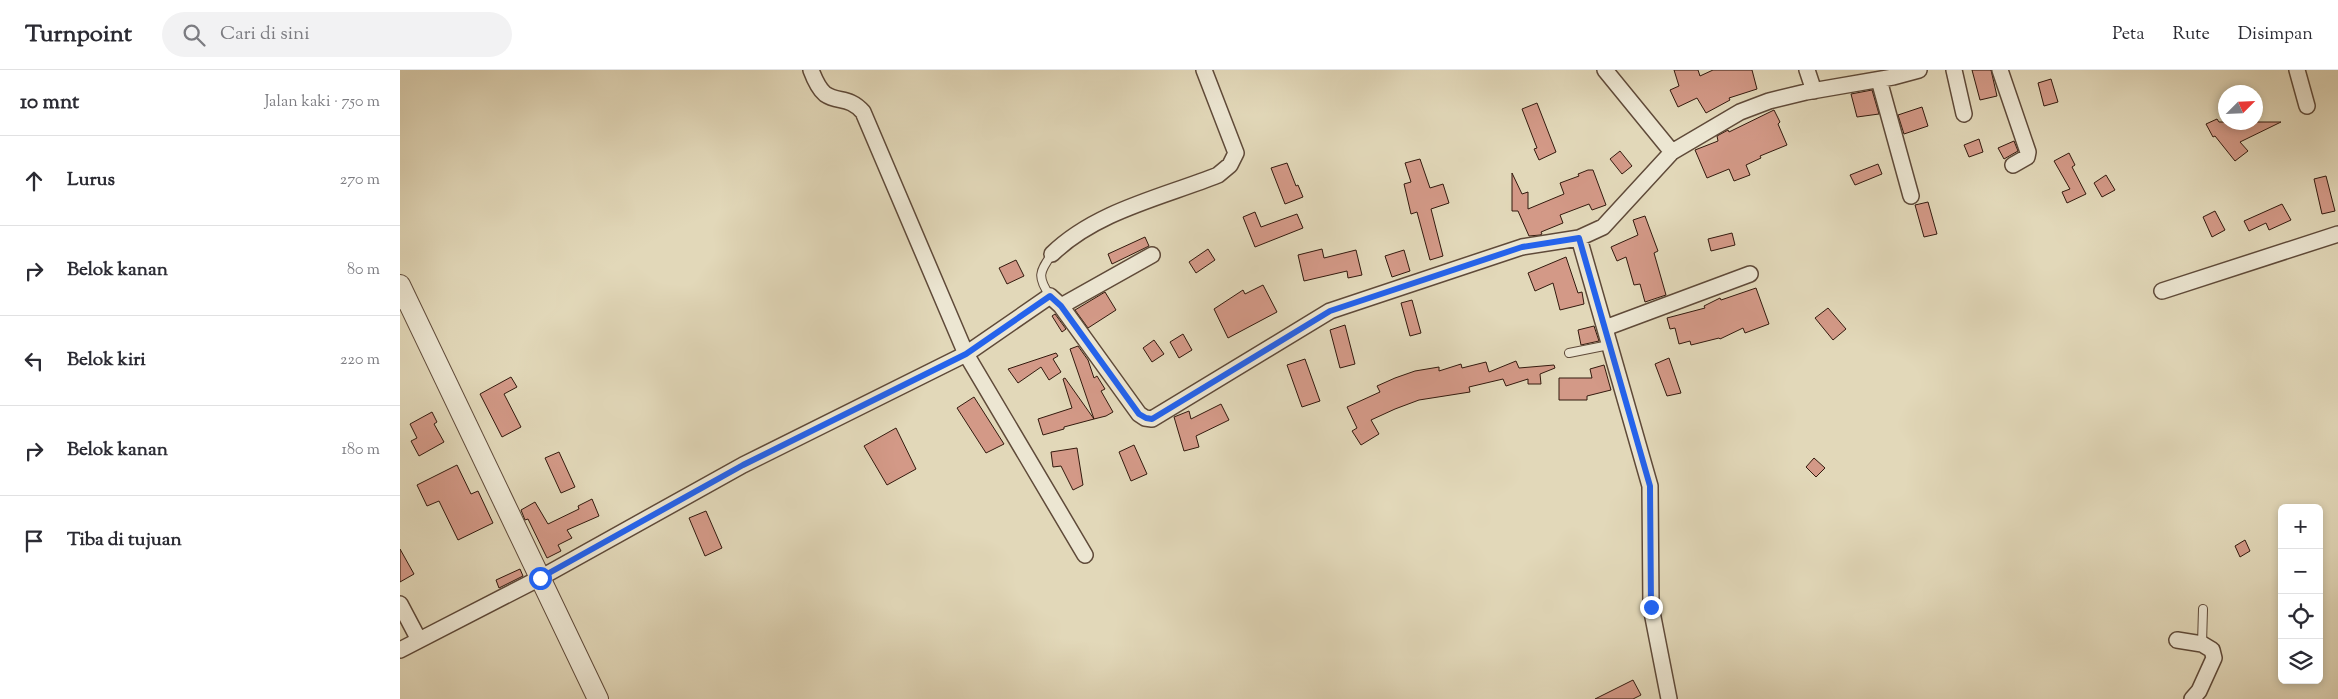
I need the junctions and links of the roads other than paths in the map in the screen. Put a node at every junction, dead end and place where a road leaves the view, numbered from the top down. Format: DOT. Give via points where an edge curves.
graph roads {
  1 [pos="811,70"];
  2 [pos="1204,70"];
  3 [pos="1605,70"];
  4 [pos="1807,70"];
  5 [pos="1919,70"];
  6 [pos="1954,70"];
  7 [pos="2000,70"];
  8 [pos="2297,70"];
  9 [pos="1879,80"];
  10 [pos="1814,91"];
  11 [pos="2307,106"];
  12 [pos="1964,114"];
  13 [pos="1672,152"];
  14 [pos="2012,165"];
  15 [pos="1910,196"];
  16 [pos="2338,234"];
  17 [pos="1579,238"];
  18 [pos="1052,254"];
  19 [pos="1152,255"];
  20 [pos="1750,274"];
  21 [pos="400,285"];
  22 [pos="2162,291"];
  23 [pos="1055,301"];
  24 [pos="1604,328"];
  25 [pos="1609,345"];
  26 [pos="1569,353"];
  27 [pos="966,354"];
  28 [pos="1085,555"];
  29 [pos="540,578"];
  30 [pos="400,604"];
  31 [pos="2203,609"];
  32 [pos="419,640"];
  33 [pos="2177,640"];
  34 [pos="2202,644"];
  35 [pos="400,650"];
  36 [pos="598,699"];
  37 [pos="1669,699"];
  38 [pos="2192,699"];
  1 -- 27 [label="street" via="825,94 851,101 863,112"];
  2 -- 18 [label="street" via="1236,153 1230,165 1218,175 1102,219 1067,239"];
  3 -- 13 [label="street"];
  4 -- 10 [label="street"];
  5 -- 9 [label="street"];
  6 -- 12 [label="street"];
  7 -- 14 [label="street" via="2028,152 2027,157"];
  8 -- 11 [label="street"];
  9 -- 10 [label="street"];
  9 -- 15 [label="street"];
  10 -- 13 [label="street" via="1769,101 1740,112"];
  13 -- 17 [label="street" via="1603,227"];
  16 -- 22 [label="street"];
  17 -- 23 [label="street" via="1522,247 1330,311 1152,419 1139,414"];
  17 -- 24 [label="street"];
  18 -- 23 [label="lane" via="1042,268 1041,282"];
  19 -- 23 [label="street"];
  20 -- 24 [label="street"];
  21 -- 29 [label="street"];
  23 -- 27 [label="street"];
  24 -- 25 [label="street"];
  25 -- 26 [label="lane"];
  25 -- 37 [label="street" via="1650,486 1651,607"];
  27 -- 28 [label="street"];
  27 -- 29 [label="street" via="743,465"];
  29 -- 32 [label="street"];
  29 -- 36 [label="street"];
  30 -- 32 [label="street"];
  31 -- 34 [label="lane"];
  32 -- 35 [label="street"];
  33 -- 34 [label="street"];
  34 -- 38 [label="street" via="2212,650 2214,658"];
}
